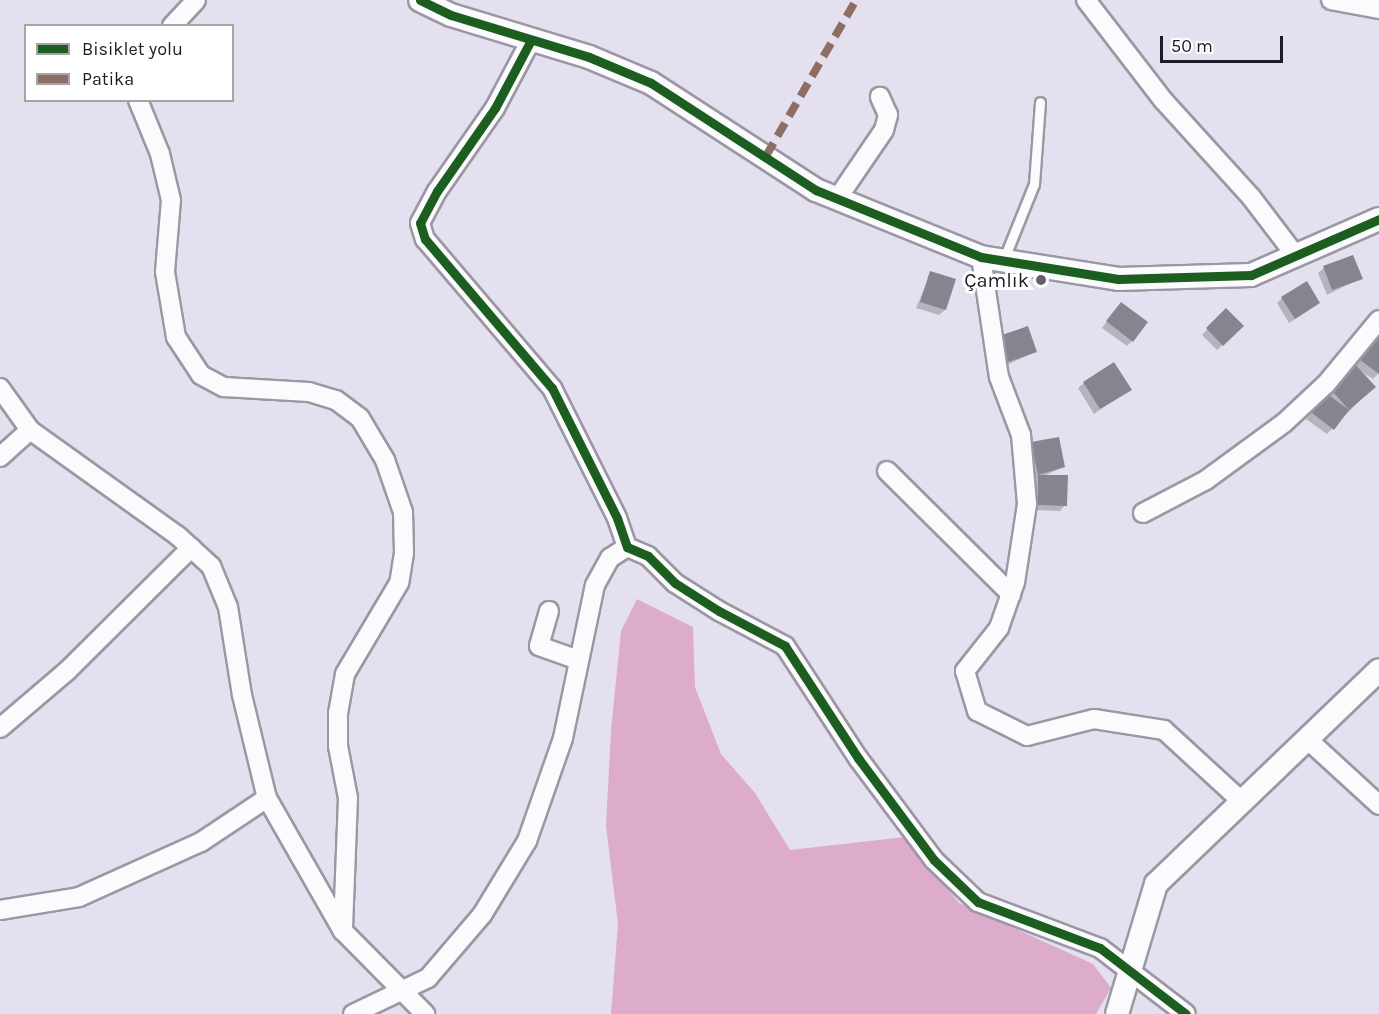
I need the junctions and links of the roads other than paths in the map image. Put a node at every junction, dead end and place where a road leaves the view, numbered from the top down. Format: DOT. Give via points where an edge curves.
graph roads {
  1 [pos="196,0"];
  2 [pos="1086,0"];
  3 [pos="1331,0"];
  4 [pos="433,3"];
  5 [pos="1379,9"];
  6 [pos="174,24"];
  7 [pos="531,39"];
  8 [pos="880,97"];
  9 [pos="139,102"];
  10 [pos="1040,102"];
  11 [pos="837,199"];
  12 [pos="1379,219"];
  13 [pos="1296,256"];
  14 [pos="981,257"];
  15 [pos="1003,261"];
  16 [pos="1379,320"];
  17 [pos="0,388"];
  18 [pos="30,430"];
  19 [pos="0,457"];
  20 [pos="887,471"];
  21 [pos="1143,513"];
  22 [pos="627,547"];
  23 [pos="191,548"];
  24 [pos="1011,594"];
  25 [pos="549,611"];
  26 [pos="578,660"];
  27 [pos="1379,670"];
  28 [pos="0,728"];
  29 [pos="1306,738"];
  30 [pos="267,798"];
  31 [pos="1240,800"];
  32 [pos="1379,805"];
  33 [pos="0,910"];
  34 [pos="343,931"];
  35 [pos="1131,970"];
  36 [pos="404,992"];
  37 [pos="353,1014"];
  38 [pos="425,1014"];
  39 [pos="1117,1014"];
  40 [pos="1186,1014"];
  1 -- 6 [label="street"];
  2 -- 13 [label="street" via="1163,100 1251,197"];
  3 -- 5 [label="street"];
  4 -- 7 [label="street"];
  7 -- 11 [label="street" via="651,82 816,190"];
  7 -- 22 [label="street" via="495,108 437,191 420,223 425,238 552,388"];
  8 -- 11 [label="street" via="888,115 884,130"];
  9 -- 34 [label="street" via="171,200 165,272 176,337 201,375 224,387 309,392 336,400 360,418 385,460 403,512 404,553 399,583 345,674 338,713 338,746 348,798"];
  10 -- 15 [label="lane" via="1034,184"];
  11 -- 14 [label="street"];
  12 -- 13 [label="street"];
  13 -- 15 [label="street" via="1251,275 1188,279 1118,279"];
  14 -- 15 [label="street"];
  14 -- 24 [label="street" via="999,376 1021,435 1027,504"];
  16 -- 21 [label="street" via="1326,384 1284,423 1206,480"];
  17 -- 18 [label="street"];
  18 -- 19 [label="street"];
  18 -- 23 [label="street"];
  20 -- 24 [label="street"];
  22 -- 26 [label="street" via="610,558 595,585"];
  22 -- 35 [label="street" via="648,556 675,583 719,611 785,646 858,758 928,852 978,902 1100,948"];
  23 -- 28 [label="street" via="75,663"];
  23 -- 30 [label="street" via="211,566 228,607 242,695"];
  24 -- 31 [label="street" via="999,628 965,671 977,711 1027,736 1094,719 1164,730"];
  25 -- 26 [label="street" via="539,646"];
  26 -- 36 [label="street" via="563,738 526,842 482,915 428,978"];
  27 -- 29 [label="street"];
  29 -- 31 [label="street"];
  29 -- 32 [label="street"];
  30 -- 33 [label="street" via="201,842 79,897"];
  30 -- 34 [label="street"];
  31 -- 35 [label="street" via="1156,884"];
  34 -- 36 [label="street"];
  35 -- 39 [label="street"];
  35 -- 40 [label="street"];
  36 -- 37 [label="street"];
  36 -- 38 [label="street"];
}
